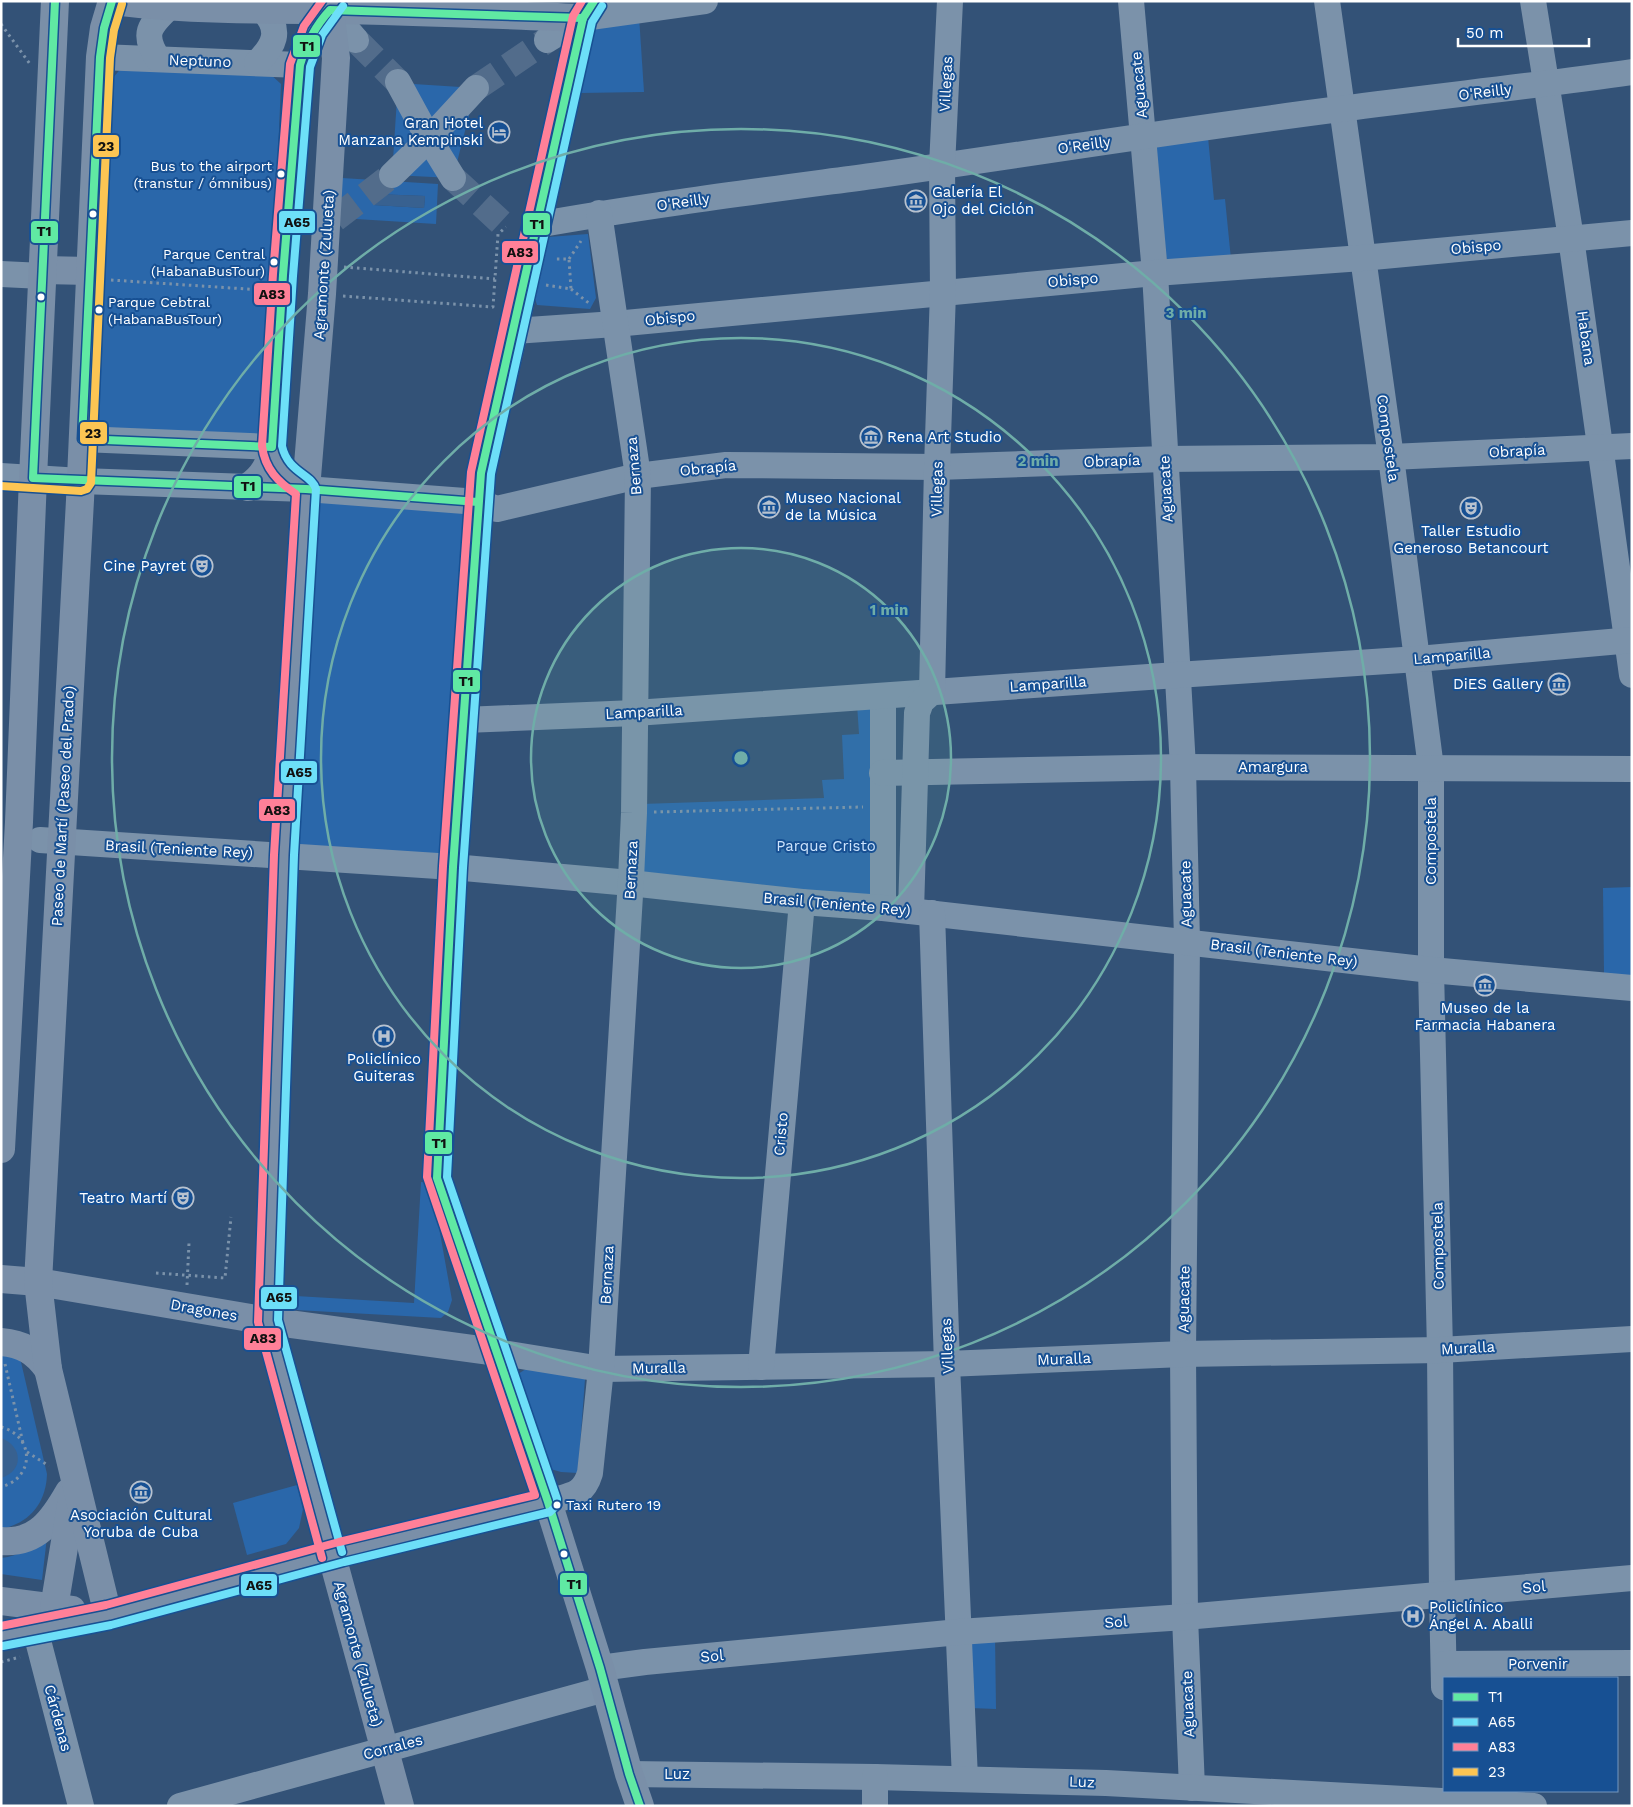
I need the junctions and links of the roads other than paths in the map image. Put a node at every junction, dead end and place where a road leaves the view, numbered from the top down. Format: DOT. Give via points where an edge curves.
graph roads {
  1 [pos="55,1"];
  2 [pos="112,1"];
  3 [pos="705,1"];
  4 [pos="950,1"];
  5 [pos="1132,1"];
  6 [pos="1327,1"];
  7 [pos="1533,1"];
  8 [pos="332,6"];
  9 [pos="169,7"];
  10 [pos="589,10"];
  11 [pos="264,11"];
  12 [pos="356,40"];
  13 [pos="547,40"];
  14 [pos="100,57"];
  15 [pos="158,59"];
  16 [pos="257,63"];
  17 [pos="300,65"];
  18 [pos="1632,72"];
  19 [pos="398,82"];
  20 [pos="1548,84"];
  21 [pos="476,88"];
  22 [pos="1341,109"];
  23 [pos="1144,136"];
  24 [pos="429,139"];
  25 [pos="942,166"];
  26 [pos="392,175"];
  27 [pos="453,178"];
  28 [pos="599,214"];
  29 [pos="536,225"];
  30 [pos="1632,233"];
  31 [pos="1571,238"];
  32 [pos="1362,258"];
  33 [pos="43,273"];
  34 [pos="1155,273"];
  35 [pos="1,274"];
  36 [pos="89,275"];
  37 [pos="943,292"];
  38 [pos="615,324"];
  39 [pos="514,331"];
  40 [pos="82,439"];
  41 [pos="272,446"];
  42 [pos="1632,446"];
  43 [pos="1601,447"];
  44 [pos="1391,457"];
  45 [pos="1164,459"];
  46 [pos="937,467"];
  47 [pos="1,476"];
  48 [pos="638,476"];
  49 [pos="33,478"];
  50 [pos="91,481"];
  51 [pos="248,487"];
  52 [pos="306,489"];
  53 [pos="478,502"];
  54 [pos="1629,640"];
  55 [pos="1418,660"];
  56 [pos="1177,675"];
  57 [pos="1632,675"];
  58 [pos="932,692"];
  59 [pos="879,696"];
  60 [pos="635,713"];
  61 [pos="464,720"];
  62 [pos="1183,767"];
  63 [pos="1431,768"];
  64 [pos="1632,769"];
  65 [pos="882,773"];
  66 [pos="915,773"];
  67 [pos="19,822"];
  68 [pos="54,835"];
  69 [pos="284,855"];
  70 [pos="452,867"];
  71 [pos="630,883"];
  72 [pos="14,900"];
  73 [pos="57,902"];
  74 [pos="802,902"];
  75 [pos="883,908"];
  76 [pos="921,912"];
  77 [pos="1187,942"];
  78 [pos="1431,970"];
  79 [pos="1632,988"];
  80 [pos="1,1149"];
  81 [pos="1,1279"];
  82 [pos="38,1282"];
  83 [pos="268,1321"];
  84 [pos="1632,1339"];
  85 [pos="2,1350"];
  86 [pos="1440,1350"];
  87 [pos="496,1352"];
  88 [pos="1183,1354"];
  89 [pos="947,1364"];
  90 [pos="761,1367"];
  91 [pos="601,1368"];
  92 [pos="48,1369"];
  93 [pos="75,1482"];
  94 [pos="548,1502"];
  95 [pos="322,1520"];
  96 [pos="1,1541"];
  97 [pos="332,1555"];
  98 [pos="294,1565"];
  99 [pos="1632,1578"];
  100 [pos="1442,1595"];
  101 [pos="1,1600"];
  102 [pos="54,1608"];
  103 [pos="108,1615"];
  104 [pos="1185,1617"];
  105 [pos="35,1630"];
  106 [pos="959,1632"];
  107 [pos="1,1636"];
  108 [pos="1632,1663"];
  109 [pos="1444,1676"];
  110 [pos="603,1678"];
  111 [pos="384,1750"];
  112 [pos="629,1774"];
  113 [pos="876,1777"];
  114 [pos="964,1779"];
  115 [pos="1192,1788"];
  116 [pos="1106,1794"];
  117 [pos="232,1799"];
  118 [pos="1448,1799"];
  119 [pos="81,1806"];
  120 [pos="180,1806"];
  121 [pos="400,1806"];
  122 [pos="640,1806"];
  123 [pos="876,1806"];
  124 [pos="1534,1806"];
  1 -- 33 [label="main road"];
  2 -- 9 [label="main road"];
  2 -- 14 [label="main road, Paseo de Martí (Paseo del Prado)"];
  3 -- 10 [label="street"];
  4 -- 25 [label="street, Villegas"];
  5 -- 23 [label="street, Aguacate"];
  6 -- 22 [label="street, Compostela"];
  7 -- 20 [label="street, Habana"];
  8 -- 10 [label="main road"];
  8 -- 11 [label="main road"];
  8 -- 12 [label="street"];
  8 -- 17 [label="main road" via="311,34"];
  8 -- 52 [label="main road, Agramonte (Zulueta)" via="336,58"];
  9 -- 11 [label="main road"];
  9 -- 15 [label="street" via="156,19 148,36 150,47"];
  10 -- 13 [label="street"];
  10 -- 29 [label="main road"];
  11 -- 16 [label="street" via="275,32 268,52"];
  14 -- 15 [label="street, Neptuno"];
  14 -- 36 [label="main road, Paseo de Martí (Paseo del Prado)"];
  15 -- 16 [label="street, Neptuno"];
  16 -- 17 [label="street, Neptuno"];
  17 -- 41 [label="main road"];
  18 -- 20 [label="street, O'Reilly"];
  19 -- 24 [label="street"];
  20 -- 22 [label="street, O'Reilly"];
  20 -- 31 [label="street, Habana"];
  21 -- 24 [label="street"];
  22 -- 23 [label="street, O'Reilly"];
  22 -- 32 [label="street, Compostela"];
  23 -- 25 [label="street, O'Reilly"];
  23 -- 34 [label="street, Aguacate"];
  24 -- 26 [label="street"];
  24 -- 27 [label="street"];
  25 -- 28 [label="street, O'Reilly"];
  25 -- 37 [label="street, Villegas"];
  28 -- 29 [label="street, O'Reilly"];
  28 -- 38 [label="street, Bernaza"];
  29 -- 39 [label="main road"];
  30 -- 31 [label="street, Obispo"];
  31 -- 32 [label="street, Obispo"];
  31 -- 43 [label="street, Habana"];
  32 -- 34 [label="street, Obispo"];
  32 -- 44 [label="street, Compostela"];
  33 -- 35 [label="street"];
  33 -- 36 [label="main road"];
  33 -- 49 [label="main road"];
  34 -- 37 [label="street, Obispo"];
  34 -- 45 [label="street, Aguacate"];
  36 -- 40 [label="main road, Paseo de Martí (Paseo del Prado)"];
  37 -- 38 [label="street, Obispo"];
  37 -- 46 [label="street, Villegas"];
  38 -- 39 [label="street, Obispo"];
  38 -- 48 [label="street, Bernaza"];
  39 -- 53 [label="main road" via="481,473"];
  40 -- 41 [label="street"];
  40 -- 50 [label="main road, Paseo de Martí (Paseo del Prado)"];
  41 -- 51 [label="main road" via="268,464"];
  41 -- 52 [label="main road" via="280,469"];
  42 -- 43 [label="street, Obrapía"];
  43 -- 44 [label="street, Obrapía"];
  43 -- 54 [label="street, Habana"];
  44 -- 45 [label="street, Obrapía"];
  44 -- 55 [label="street, Compostela"];
  45 -- 46 [label="street, Obrapía"];
  45 -- 56 [label="street, Aguacate"];
  46 -- 48 [label="street, Obrapía" via="726,465"];
  46 -- 58 [label="street, Villegas"];
  47 -- 49 [label="street, Obrapía"];
  48 -- 53 [label="street, Obrapía" via="497,508"];
  48 -- 60 [label="street, Bernaza"];
  49 -- 50 [label="street, Obrapía"];
  49 -- 67 [label="main road"];
  50 -- 51 [label="street, Obrapía"];
  50 -- 68 [label="main road, Paseo de Martí (Paseo del Prado)"];
  51 -- 52 [label="street, Obrapía"];
  52 -- 53 [label="street, Obrapía"];
  52 -- 69 [label="main road, Agramonte (Zulueta)"];
  53 -- 61 [label="main road"];
  54 -- 55 [label="street, Lamparilla"];
  54 -- 57 [label="street, Habana"];
  55 -- 56 [label="street, Lamparilla"];
  55 -- 63 [label="street, Compostela"];
  56 -- 58 [label="street, Lamparilla"];
  56 -- 62 [label="street, Aguacate"];
  58 -- 59 [label="street, Lamparilla"];
  58 -- 66 [label="street, Villegas" via="921,702 917,713"];
  59 -- 60 [label="street, Lamparilla"];
  59 -- 65 [label="street"];
  60 -- 61 [label="street, Lamparilla"];
  60 -- 71 [label="street, Bernaza"];
  61 -- 70 [label="main road"];
  62 -- 63 [label="street, Amargura"];
  62 -- 66 [label="street, Amargura"];
  62 -- 77 [label="street, Aguacate"];
  63 -- 64 [label="street, Amargura"];
  63 -- 78 [label="street, Compostela"];
  65 -- 66 [label="street, Amargura"];
  65 -- 75 [label="street"];
  66 -- 76 [label="street, Villegas"];
  67 -- 68 [label="main road" via="21,829 32,839"];
  67 -- 72 [label="main road"];
  68 -- 69 [label="street, Brasil (Teniente Rey)"];
  68 -- 73 [label="main road, Paseo de Martí (Paseo del Prado)"];
  69 -- 70 [label="street, Brasil (Teniente Rey)"];
  69 -- 83 [label="main road, Agramonte (Zulueta)"];
  70 -- 71 [label="street, Brasil (Teniente Rey)"];
  70 -- 87 [label="main road" via="437,1178"];
  71 -- 74 [label="street, Brasil (Teniente Rey)"];
  71 -- 91 [label="street, Bernaza"];
  72 -- 73 [label="main road" via="26,884 40,882 52,889"];
  72 -- 80 [label="main road"];
  73 -- 82 [label="main road, Paseo de Martí (Paseo del Prado)"];
  74 -- 75 [label="street, Brasil (Teniente Rey)"];
  74 -- 90 [label="street, Cristo"];
  75 -- 76 [label="street, Brasil (Teniente Rey)"];
  76 -- 77 [label="street, Brasil (Teniente Rey)"];
  76 -- 89 [label="street, Villegas"];
  77 -- 78 [label="street, Brasil (Teniente Rey)"];
  77 -- 88 [label="street, Aguacate"];
  78 -- 79 [label="street, Brasil (Teniente Rey)"];
  78 -- 86 [label="street, Compostela"];
  81 -- 82 [label="main road, Dragones"];
  82 -- 83 [label="main road, Dragones"];
  82 -- 92 [label="main road, Paseo de Martí (Paseo del Prado)"];
  83 -- 87 [label="main road, Dragones"];
  83 -- 95 [label="main road, Agramonte (Zulueta)"];
  84 -- 86 [label="street, Muralla"];
  85 -- 92 [label="main road" via="14,1343 28,1348"];
  86 -- 88 [label="street, Muralla"];
  86 -- 100 [label="street, Compostela"];
  87 -- 91 [label="street, Muralla"];
  87 -- 94 [label="main road"];
  88 -- 89 [label="street, Muralla"];
  88 -- 104 [label="street, Aguacate"];
  89 -- 90 [label="street, Muralla"];
  89 -- 106 [label="street, Villegas"];
  90 -- 91 [label="street, Muralla"];
  91 -- 94 [label="street, Bernaza" via="587,1484 579,1492"];
  92 -- 93 [label="main road, Paseo de Martí (Paseo del Prado)"];
  93 -- 96 [label="main road" via="52,1520 41,1530 27,1538"];
  93 -- 102 [label="main road, Paseo de Martí (Paseo del Prado)"];
  93 -- 103 [label="main road"];
  94 -- 97 [label="main road"];
  94 -- 110 [label="main road"];
  95 -- 97 [label="main road, Agramonte (Zulueta)"];
  95 -- 98 [label="main road" via="309,1548"];
  97 -- 98 [label="main road"];
  97 -- 111 [label="main road, Agramonte (Zulueta)"];
  98 -- 103 [label="main road"];
  99 -- 100 [label="street, Sol"];
  100 -- 104 [label="street, Sol"];
  100 -- 109 [label="street, Compostela"];
  101 -- 102 [label="main road"];
  102 -- 103 [label="main road"];
  102 -- 105 [label="main road"];
  103 -- 105 [label="main road"];
  104 -- 106 [label="street, Sol"];
  104 -- 115 [label="street, Aguacate"];
  105 -- 107 [label="main road"];
  105 -- 119 [label="street, Cárdenas"];
  106 -- 110 [label="street, Sol" via="645,1662"];
  106 -- 114 [label="street, Villegas"];
  108 -- 109 [label="street, Porvenir"];
  110 -- 111 [label="street, Corrales"];
  110 -- 112 [label="main road"];
  111 -- 117 [label="street, Corrales"];
  111 -- 121 [label="main road, Agramonte (Zulueta)"];
  112 -- 113 [label="street, Luz"];
  112 -- 122 [label="main road"];
  113 -- 114 [label="street, Luz"];
  113 -- 123 [label="street"];
  114 -- 116 [label="street, Luz"];
  115 -- 116 [label="street, Luz"];
  115 -- 118 [label="street, Luz"];
  117 -- 120 [label="street, Corrales"];
  118 -- 124 [label="street, Luz"];
}
